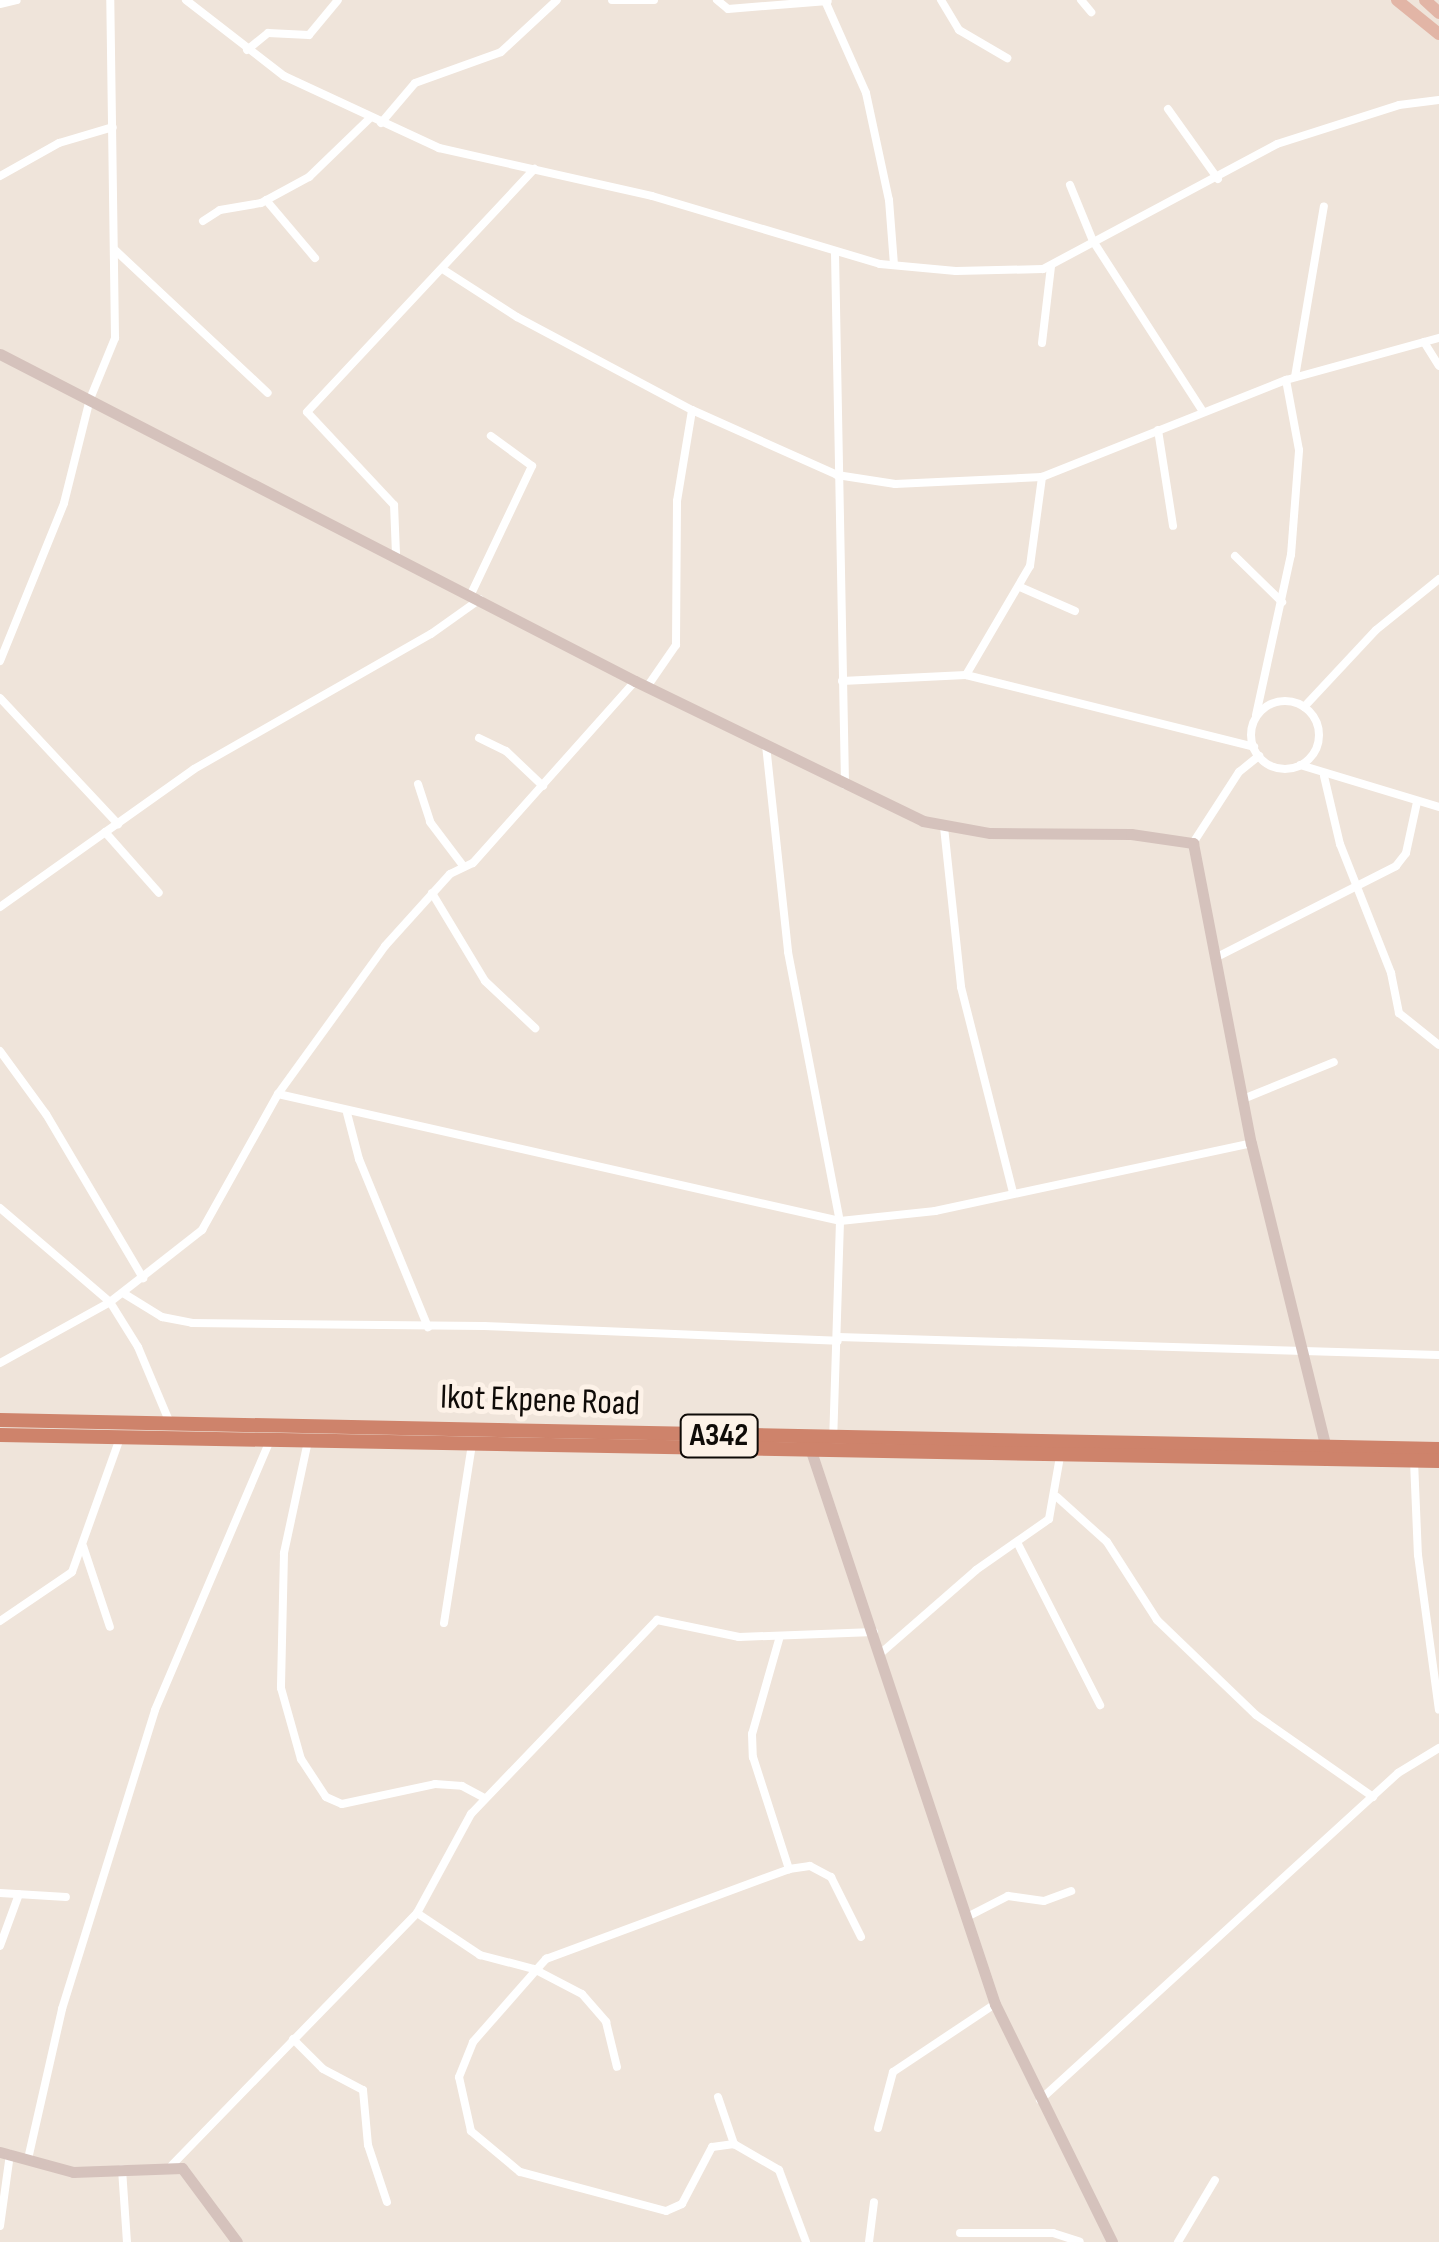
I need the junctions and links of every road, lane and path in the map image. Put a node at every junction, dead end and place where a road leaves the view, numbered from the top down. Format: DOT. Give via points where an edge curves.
graph roads {
  1 [pos="17,0"];
  2 [pos="110,0"];
  3 [pos="186,0"];
  4 [pos="338,0"];
  5 [pos="557,0"];
  6 [pos="612,0"];
  7 [pos="654,0"];
  8 [pos="716,0"];
  9 [pos="941,0"];
  10 [pos="1081,0"];
  11 [pos="1397,0"];
  12 [pos="1425,0"];
  13 [pos="827,1"];
  14 [pos="0,4"];
  15 [pos="1091,12"];
  16 [pos="1439,13"];
  17 [pos="1439,34"];
  18 [pos="248,50"];
  19 [pos="1006,58"];
  20 [pos="1439,100"];
  21 [pos="1168,109"];
  22 [pos="370,118"];
  23 [pos="381,123"];
  24 [pos="113,127"];
  25 [pos="534,170"];
  26 [pos="0,176"];
  27 [pos="1218,179"];
  28 [pos="1070,185"];
  29 [pos="266,200"];
  30 [pos="1324,206"];
  31 [pos="203,221"];
  32 [pos="1093,241"];
  33 [pos="116,250"];
  34 [pos="835,253"];
  35 [pos="315,258"];
  36 [pos="894,265"];
  37 [pos="1051,266"];
  38 [pos="444,270"];
  39 [pos="1439,338"];
  40 [pos="1424,342"];
  41 [pos="1042,343"];
  42 [pos="0,354"];
  43 [pos="1439,366"];
  44 [pos="1290,379"];
  45 [pos="268,394"];
  46 [pos="90,399"];
  47 [pos="692,410"];
  48 [pos="1203,412"];
  49 [pos="1158,430"];
  50 [pos="491,436"];
  51 [pos="837,475"];
  52 [pos="1042,477"];
  53 [pos="1173,526"];
  54 [pos="396,554"];
  55 [pos="1235,556"];
  56 [pos="1439,579"];
  57 [pos="1020,587"];
  58 [pos="476,596"];
  59 [pos="1282,602"];
  60 [pos="1074,611"];
  61 [pos="0,660"];
  62 [pos="966,675"];
  63 [pos="842,681"];
  64 [pos="641,684"];
  65 [pos="0,698"];
  66 [pos="1304,707"];
  67 [pos="1256,714"];
  68 [pos="478,738"];
  69 [pos="766,745"];
  70 [pos="1256,752"];
  71 [pos="1300,765"];
  72 [pos="1324,776"];
  73 [pos="418,784"];
  74 [pos="845,785"];
  75 [pos="543,786"];
  76 [pos="1417,802"];
  77 [pos="1439,806"];
  78 [pos="118,824"];
  79 [pos="944,827"];
  80 [pos="106,832"];
  81 [pos="1193,843"];
  82 [pos="464,867"];
  83 [pos="1360,884"];
  84 [pos="159,892"];
  85 [pos="432,893"];
  86 [pos="0,907"];
  87 [pos="1215,958"];
  88 [pos="535,1028"];
  89 [pos="1439,1044"];
  90 [pos="0,1051"];
  91 [pos="1334,1062"];
  92 [pos="278,1094"];
  93 [pos="1243,1099"];
  94 [pos="347,1113"];
  95 [pos="1251,1143"];
  96 [pos="1013,1193"];
  97 [pos="0,1208"];
  98 [pos="840,1221"];
  99 [pos="142,1278"];
  100 [pos="122,1293"];
  101 [pos="110,1302"];
  102 [pos="428,1328"];
  103 [pos="838,1339"];
  104 [pos="1308,1355"];
  105 [pos="1439,1355"];
  106 [pos="0,1363"];
  107 [pos="0,1420"];
  108 [pos="170,1423"];
  109 [pos="0,1436"];
  110 [pos="120,1438"];
  111 [pos="833,1439"];
  112 [pos="270,1440"];
  113 [pos="308,1441"];
  114 [pos="472,1445"];
  115 [pos="1326,1448"];
  116 [pos="1061,1449"];
  117 [pos="1439,1449"];
  118 [pos="811,1451"];
  119 [pos="1415,1454"];
  120 [pos="1439,1461"];
  121 [pos="1058,1496"];
  122 [pos="82,1543"];
  123 [pos="1018,1544"];
  124 [pos="0,1621"];
  125 [pos="444,1623"];
  126 [pos="110,1626"];
  127 [pos="874,1632"];
  128 [pos="780,1636"];
  129 [pos="881,1652"];
  130 [pos="1100,1705"];
  131 [pos="1439,1710"];
  132 [pos="1439,1748"];
  133 [pos="1373,1797"];
  134 [pos="485,1798"];
  135 [pos="789,1869"];
  136 [pos="1071,1891"];
  137 [pos="0,1893"];
  138 [pos="19,1894"];
  139 [pos="66,1897"];
  140 [pos="416,1913"];
  141 [pos="966,1916"];
  142 [pos="861,1937"];
  143 [pos="0,1946"];
  144 [pos="534,1969"];
  145 [pos="995,2004"];
  146 [pos="293,2039"];
  147 [pos="617,2067"];
  148 [pos="718,2097"];
  149 [pos="1040,2100"];
  150 [pos="878,2128"];
  151 [pos="734,2144"];
  152 [pos="5,2153"];
  153 [pos="28,2160"];
  154 [pos="172,2165"];
  155 [pos="122,2170"];
  156 [pos="1215,2180"];
  157 [pos="388,2202"];
  158 [pos="874,2202"];
  159 [pos="0,2226"];
  160 [pos="960,2233"];
  161 [pos="127,2242"];
  162 [pos="237,2242"];
  163 [pos="807,2242"];
  164 [pos="869,2242"];
  165 [pos="1080,2242"];
  166 [pos="1112,2242"];
  167 [pos="1178,2242"];
  1 -- 14 [label="street"];
  2 -- 24 [label="street"];
  3 -- 18 [label="street"];
  4 -- 18 [label="street" via="309,35 268,33"];
  5 -- 23 [label="street" via="500,52 416,82"];
  6 -- 7 [label="street"];
  8 -- 13 [label="street" via="728,9"];
  9 -- 19 [label="street" via="959,30"];
  10 -- 15 [label="street"];
  11 -- 17 [label="main road"];
  12 -- 16 [label="main road"];
  13 -- 36 [label="street" via="866,92 889,200"];
  18 -- 22 [label="street"];
  20 -- 27 [label="street" via="1302,133"];
  21 -- 27 [label="street"];
  22 -- 23 [label="street"];
  22 -- 29 [label="street" via="309,176"];
  23 -- 25 [label="street" via="439,148"];
  24 -- 26 [label="street" via="58,143"];
  24 -- 33 [label="street"];
  25 -- 34 [label="street" via="652,196"];
  25 -- 38 [label="street"];
  27 -- 32 [label="street"];
  28 -- 32 [label="street"];
  29 -- 31 [label="street" via="220,210"];
  29 -- 35 [label="street"];
  30 -- 44 [label="street"];
  32 -- 37 [label="street"];
  32 -- 48 [label="street"];
  33 -- 45 [label="street"];
  33 -- 46 [label="street" via="114,338"];
  34 -- 36 [label="street"];
  34 -- 51 [label="street"];
  36 -- 37 [label="street" via="956,271"];
  37 -- 41 [label="street"];
  38 -- 47 [label="street" via="517,317"];
  38 -- 54 [label="street" via="307,412 394,505"];
  39 -- 40 [label="street"];
  40 -- 43 [label="street"];
  40 -- 44 [label="street"];
  42 -- 46 [label="street"];
  44 -- 48 [label="street"];
  44 -- 59 [label="street" via="1299,450"];
  46 -- 54 [label="street"];
  46 -- 61 [label="street" via="64,502"];
  47 -- 51 [label="street"];
  47 -- 64 [label="street" via="677,502 676,645"];
  48 -- 49 [label="street"];
  49 -- 52 [label="street"];
  49 -- 53 [label="street"];
  50 -- 58 [label="street" via="532,466"];
  51 -- 52 [label="street" via="930,486"];
  51 -- 63 [label="street"];
  52 -- 57 [label="street" via="1037,541"];
  54 -- 58 [label="street"];
  55 -- 59 [label="street"];
  56 -- 66 [label="street" via="1376,630"];
  57 -- 60 [label="street"];
  57 -- 62 [label="street"];
  58 -- 64 [label="street"];
  58 -- 78 [label="street" via="415,644 194,769"];
  59 -- 67 [label="street"];
  62 -- 63 [label="street"];
  62 -- 70 [label="street"];
  63 -- 74 [label="street"];
  64 -- 69 [label="street"];
  64 -- 75 [label="street"];
  65 -- 78 [label="street"];
  66 -- 67 [label="street" via="1280,702"];
  66 -- 71 [label="street" via="1320,738"];
  67 -- 70 [label="street"];
  68 -- 75 [label="street" via="506,752"];
  69 -- 74 [label="street"];
  69 -- 98 [label="street" via="788,952"];
  70 -- 71 [label="street" via="1282,768"];
  70 -- 81 [label="street"];
  71 -- 72 [label="street"];
  72 -- 76 [label="street"];
  72 -- 83 [label="street" via="1340,844"];
  73 -- 82 [label="street" via="425,814"];
  74 -- 79 [label="street"];
  75 -- 82 [label="street"];
  76 -- 77 [label="street"];
  76 -- 83 [label="street" via="1402,860"];
  78 -- 80 [label="street"];
  79 -- 81 [label="street"];
  79 -- 96 [label="street" via="961,987"];
  80 -- 84 [label="street"];
  80 -- 86 [label="street"];
  81 -- 87 [label="street"];
  82 -- 85 [label="street"];
  83 -- 87 [label="street"];
  83 -- 89 [label="street" via="1398,1013"];
  85 -- 88 [label="street" via="485,981"];
  85 -- 92 [label="street"];
  87 -- 93 [label="street"];
  90 -- 99 [label="street" via="46,1114"];
  91 -- 93 [label="street"];
  92 -- 94 [label="street"];
  92 -- 99 [label="street" via="210,1219"];
  93 -- 95 [label="street"];
  94 -- 98 [label="street"];
  94 -- 102 [label="street" via="358,1159"];
  95 -- 96 [label="street"];
  95 -- 104 [label="street"];
  96 -- 98 [label="street" via="920,1214"];
  97 -- 101 [label="street"];
  98 -- 103 [label="street"];
  99 -- 100 [label="street"];
  100 -- 101 [label="street"];
  100 -- 102 [label="street" via="162,1317 192,1323"];
  101 -- 106 [label="street"];
  101 -- 108 [label="street" via="138,1346"];
  102 -- 103 [label="street"];
  103 -- 104 [label="street"];
  103 -- 111 [label="street"];
  104 -- 105 [label="street"];
  104 -- 115 [label="street"];
  107 -- 108 [label="highway, Ikot Ekpene Road / A342"];
  108 -- 111 [label="highway, Ikot Ekpene Road / A342"];
  109 -- 110 [label="highway, Ikot Ekpene Road / A342"];
  110 -- 112 [label="highway, Ikot Ekpene Road / A342"];
  110 -- 122 [label="street"];
  111 -- 116 [label="highway, Ikot Ekpene Road / A342"];
  112 -- 113 [label="highway, Ikot Ekpene Road / A342"];
  112 -- 153 [label="street" via="167,1676 62,2009"];
  113 -- 114 [label="highway, Ikot Ekpene Road / A342"];
  113 -- 134 [label="street" via="284,1553 281,1688 301,1758 326,1797 342,1804 435,1784 462,1786"];
  114 -- 118 [label="highway, Ikot Ekpene Road / A342"];
  114 -- 125 [label="street"];
  115 -- 116 [label="highway, Ikot Ekpene Road / A342"];
  115 -- 119 [label="highway, Ikot Ekpene Road / A342"];
  116 -- 118 [label="highway, Ikot Ekpene Road / A342"];
  116 -- 119 [label="highway, Ikot Ekpene Road / A342"];
  116 -- 121 [label="street"];
  117 -- 119 [label="highway, Ikot Ekpene Road / A342"];
  118 -- 127 [label="street"];
  119 -- 120 [label="highway, Ikot Ekpene Road / A342"];
  119 -- 131 [label="street" via="1418,1556"];
  121 -- 123 [label="street" via="1049,1519"];
  121 -- 133 [label="street" via="1107,1542 1158,1620 1256,1716"];
  122 -- 124 [label="street" via="62,1582"];
  122 -- 126 [label="street"];
  123 -- 129 [label="street" via="976,1570"];
  123 -- 130 [label="street"];
  127 -- 128 [label="street"];
  127 -- 129 [label="street"];
  128 -- 134 [label="street" via="739,1637 657,1620"];
  128 -- 135 [label="street" via="752,1734 753,1757"];
  129 -- 141 [label="street"];
  132 -- 133 [label="street"];
  133 -- 149 [label="street"];
  134 -- 140 [label="street" via="456,1832"];
  135 -- 142 [label="street" via="810,1866 831,1877"];
  135 -- 144 [label="street"];
  136 -- 141 [label="street" via="1044,1901 1008,1896"];
  137 -- 138 [label="street"];
  138 -- 139 [label="street"];
  138 -- 143 [label="street"];
  140 -- 144 [label="street" via="480,1955"];
  140 -- 146 [label="street"];
  141 -- 145 [label="street"];
  144 -- 147 [label="street" via="597,2007"];
  144 -- 151 [label="street" via="474,2042 459,2078 471,2131 494,2153 538,2180 671,2212 682,2204 712,2147"];
  145 -- 149 [label="street"];
  145 -- 150 [label="street" via="893,2072"];
  146 -- 154 [label="street"];
  146 -- 157 [label="street" via="323,2069 363,2090 368,2145"];
  148 -- 151 [label="street"];
  149 -- 166 [label="street"];
  151 -- 163 [label="street" via="779,2170"];
  152 -- 153 [label="street"];
  152 -- 159 [label="street"];
  153 -- 155 [label="street" via="52,2170"];
  154 -- 155 [label="street"];
  154 -- 162 [label="street" via="192,2177"];
  155 -- 161 [label="street"];
  156 -- 167 [label="street"];
  158 -- 164 [label="street"];
  160 -- 165 [label="street" via="1053,2233"];
}
